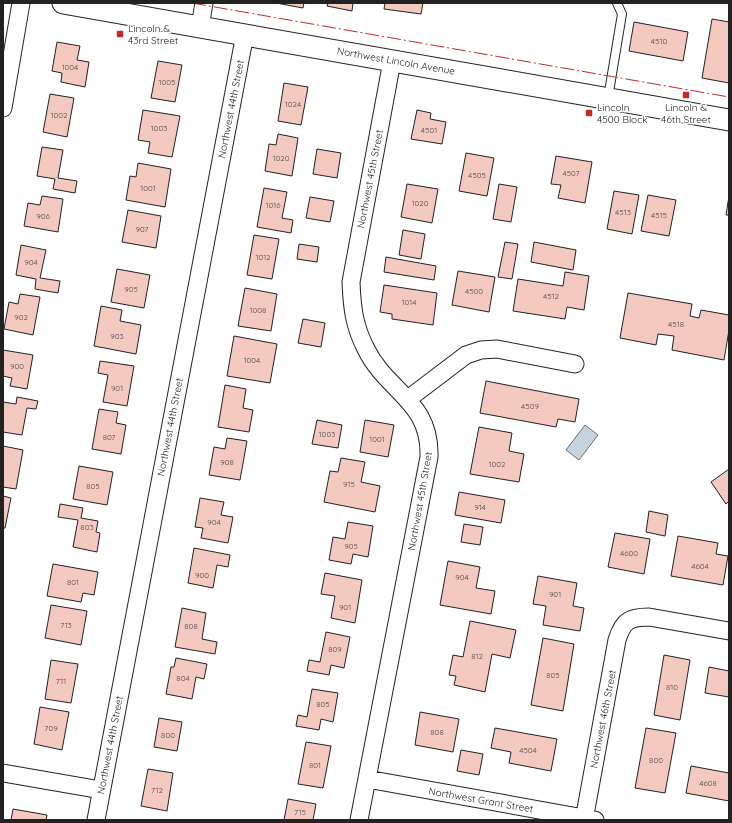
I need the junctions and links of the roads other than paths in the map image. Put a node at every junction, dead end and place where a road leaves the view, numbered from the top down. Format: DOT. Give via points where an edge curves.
graph roads {
  1 [pos="22,3"];
  2 [pos="63,3"];
  3 [pos="204,3"];
  4 [pos="616,3"];
  5 [pos="200,27"];
  6 [pos="245,34"];
  7 [pos="392,61"];
  8 [pos="608,99"];
  9 [pos="3,108"];
  10 [pos="729,120"];
  11 [pos="575,364"];
  12 [pos="408,399"];
  13 [pos="729,631"];
  14 [pos="3,773"];
  15 [pos="367,779"];
  16 [pos="101,790"];
  17 [pos="588,819"];
  18 [pos="96,820"];
  19 [pos="359,820"];
  1 -- 9 [label="street"];
  2 -- 5 [label="street, Northwest Lincoln Avenue"];
  3 -- 5 [label="street"];
  4 -- 8 [label="lane" via="622,14"];
  5 -- 6 [label="street, Northwest Lincoln Avenue"];
  6 -- 7 [label="street, Northwest Lincoln Avenue"];
  6 -- 16 [label="street, Northwest 44th Street"];
  7 -- 8 [label="street, Northwest Lincoln Avenue"];
  7 -- 12 [label="street, Northwest 45th Street" via="350,282 352,314 367,350"];
  8 -- 10 [label="street, Northwest Lincoln Avenue"];
  11 -- 12 [label="street" via="497,349 481,350 466,355"];
  12 -- 15 [label="street, Northwest 45th Street" via="427,431 429,457"];
  13 -- 17 [label="street, Northwest 46th Street" via="649,617 627,620 617,640"];
  14 -- 16 [label="street"];
  15 -- 17 [label="street, Northwest Grant Street"];
  15 -- 19 [label="street, Northwest 45th Street"];
  16 -- 18 [label="street, Northwest 44th Street"];
}
